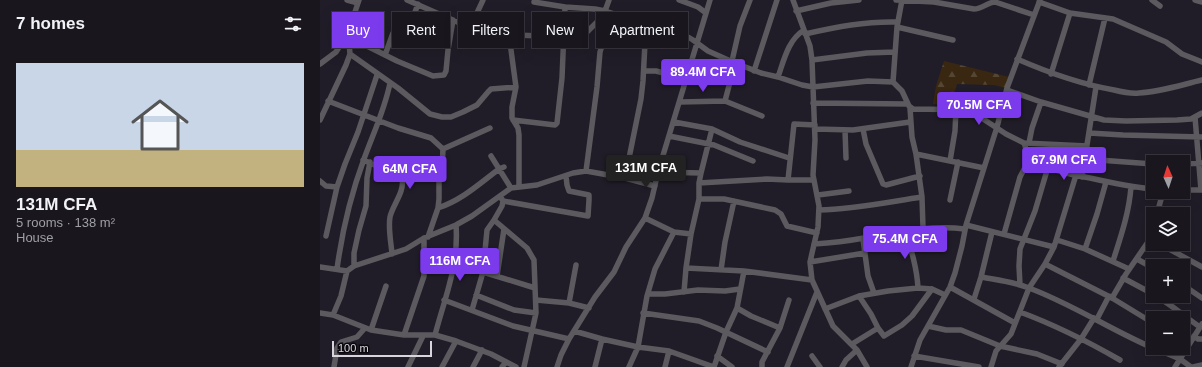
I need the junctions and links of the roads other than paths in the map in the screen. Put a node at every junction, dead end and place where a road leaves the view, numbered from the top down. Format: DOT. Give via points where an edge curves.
graph roads {
  1 [pos="347,0"];
  2 [pos="407,0"];
  3 [pos="483,0"];
  4 [pos="609,0"];
  5 [pos="679,0"];
  6 [pos="710,0"];
  7 [pos="750,0"];
  8 [pos="777,0"];
  9 [pos="793,0"];
  10 [pos="859,0"];
  11 [pos="896,0"];
  12 [pos="902,0"];
  13 [pos="1152,0"];
  14 [pos="1195,0"];
  15 [pos="359,1"];
  16 [pos="991,1"];
  17 [pos="1040,1"];
  18 [pos="534,2"];
  19 [pos="1202,2"];
  20 [pos="418,4"];
  21 [pos="1160,6"];
  22 [pos="565,7"];
  23 [pos="796,10"];
  24 [pos="355,12"];
  25 [pos="477,12"];
  26 [pos="565,12"];
  27 [pos="607,12"];
  28 [pos="706,13"];
  29 [pos="1070,13"];
  30 [pos="1034,15"];
  31 [pos="1105,18"];
  32 [pos="453,20"];
  33 [pos="458,22"];
  34 [pos="596,23"];
  35 [pos="898,25"];
  36 [pos="588,31"];
  37 [pos="805,32"];
  38 [pos="688,37"];
  39 [pos="953,40"];
  40 [pos="698,44"];
  41 [pos="339,48"];
  42 [pos="349,48"];
  43 [pos="371,48"];
  44 [pos="511,48"];
  45 [pos="564,48"];
  46 [pos="601,48"];
  47 [pos="645,48"];
  48 [pos="895,52"];
  49 [pos="350,54"];
  50 [pos="385,55"];
  51 [pos="1017,59"];
  52 [pos="812,60"];
  53 [pos="734,62"];
  54 [pos="1202,62"];
  55 [pos="320,64"];
  56 [pos="644,70"];
  57 [pos="754,71"];
  58 [pos="377,74"];
  59 [pos="1051,74"];
  60 [pos="778,77"];
  61 [pos="686,79"];
  62 [pos="1202,80"];
  63 [pos="893,82"];
  64 [pos="390,83"];
  65 [pos="1089,85"];
  66 [pos="516,87"];
  67 [pos="813,87"];
  68 [pos="1096,87"];
  69 [pos="1007,90"];
  70 [pos="1003,100"];
  71 [pos="328,101"];
  72 [pos="725,101"];
  73 [pos="680,102"];
  74 [pos="1041,102"];
  75 [pos="813,103"];
  76 [pos="909,106"];
  77 [pos="956,109"];
  78 [pos="971,111"];
  79 [pos="1202,113"];
  80 [pos="364,116"];
  81 [pos="762,116"];
  82 [pos="1091,116"];
  83 [pos="1195,117"];
  84 [pos="320,120"];
  85 [pos="378,120"];
  86 [pos="513,120"];
  87 [pos="674,122"];
  88 [pos="910,122"];
  89 [pos="815,127"];
  90 [pos="997,127"];
  91 [pos="490,128"];
  92 [pos="712,129"];
  93 [pos="863,129"];
  94 [pos="845,130"];
  95 [pos="1089,133"];
  96 [pos="669,136"];
  97 [pos="1200,137"];
  98 [pos="708,143"];
  99 [pos="1026,143"];
  100 [pos="1087,146"];
  101 [pos="444,149"];
  102 [pos="916,154"];
  103 [pos="491,156"];
  104 [pos="790,158"];
  105 [pos="846,158"];
  106 [pos="1030,158"];
  107 [pos="1085,159"];
  108 [pos="363,160"];
  109 [pos="753,161"];
  110 [pos="950,161"];
  111 [pos="370,162"];
  112 [pos="958,162"];
  113 [pos="1146,163"];
  114 [pos="1201,163"];
  115 [pos="1190,164"];
  116 [pos="1048,166"];
  117 [pos="502,168"];
  118 [pos="984,168"];
  119 [pos="586,171"];
  120 [pos="658,172"];
  121 [pos="701,173"];
  122 [pos="1076,175"];
  123 [pos="566,176"];
  124 [pos="920,176"];
  125 [pos="1082,177"];
  126 [pos="624,178"];
  127 [pos="788,180"];
  128 [pos="814,180"];
  129 [pos="320,182"];
  130 [pos="1106,182"];
  131 [pos="699,183"];
  132 [pos="655,186"];
  133 [pos="337,187"];
  134 [pos="519,187"];
  135 [pos="511,188"];
  136 [pos="1131,188"];
  137 [pos="1146,189"];
  138 [pos="1190,190"];
  139 [pos="1202,190"];
  140 [pos="849,191"];
  141 [pos="818,195"];
  142 [pos="500,196"];
  143 [pos="922,197"];
  144 [pos="699,199"];
  145 [pos="950,200"];
  146 [pos="503,201"];
  147 [pos="734,201"];
  148 [pos="438,208"];
  149 [pos="819,210"];
  150 [pos="645,218"];
  151 [pos="494,220"];
  152 [pos="456,225"];
  153 [pos="966,227"];
  154 [pos="923,228"];
  155 [pos="504,229"];
  156 [pos="905,230"];
  157 [pos="674,232"];
  158 [pos="992,232"];
  159 [pos="817,233"];
  160 [pos="691,234"];
  161 [pos="1004,234"];
  162 [pos="326,236"];
  163 [pos="426,237"];
  164 [pos="863,239"];
  165 [pos="1023,239"];
  166 [pos="1057,240"];
  167 [pos="814,244"];
  168 [pos="1054,247"];
  169 [pos="1146,247"];
  170 [pos="1085,249"];
  171 [pos="1173,251"];
  172 [pos="865,253"];
  173 [pos="392,254"];
  174 [pos="1137,259"];
  175 [pos="1113,261"];
  176 [pos="810,262"];
  177 [pos="576,264"];
  178 [pos="1045,264"];
  179 [pos="1146,264"];
  180 [pos="354,266"];
  181 [pos="320,267"];
  182 [pos="1202,267"];
  183 [pos="686,268"];
  184 [pos="337,269"];
  185 [pos="1129,269"];
  186 [pos="721,270"];
  187 [pos="347,271"];
  188 [pos="744,271"];
  189 [pos="483,272"];
  190 [pos="497,276"];
  191 [pos="981,277"];
  192 [pos="1123,278"];
  193 [pos="812,280"];
  194 [pos="1020,285"];
  195 [pos="386,286"];
  196 [pos="950,287"];
  197 [pos="535,288"];
  198 [pos="918,288"];
  199 [pos="1030,288"];
  200 [pos="740,289"];
  201 [pos="932,289"];
  202 [pos="1146,290"];
  203 [pos="1190,290"];
  204 [pos="684,292"];
  205 [pos="817,292"];
  206 [pos="874,293"];
  207 [pos="648,294"];
  208 [pos="476,295"];
  209 [pos="945,295"];
  210 [pos="858,296"];
  211 [pos="1111,297"];
  212 [pos="1202,298"];
  213 [pos="444,300"];
  214 [pos="536,300"];
  215 [pos="789,300"];
  216 [pos="974,300"];
  217 [pos="569,303"];
  218 [pos="1167,303"];
  219 [pos="589,308"];
  220 [pos="737,308"];
  221 [pos="825,309"];
  222 [pos="472,310"];
  223 [pos="320,312"];
  224 [pos="1020,312"];
  225 [pos="536,313"];
  226 [pos="643,313"];
  227 [pos="333,315"];
  228 [pos="1096,318"];
  229 [pos="1146,318"];
  230 [pos="1015,323"];
  231 [pos="928,326"];
  232 [pos="1201,326"];
  233 [pos="365,328"];
  234 [pos="780,328"];
  235 [pos="878,328"];
  236 [pos="371,330"];
  237 [pos="532,331"];
  238 [pos="574,331"];
  239 [pos="726,332"];
  240 [pos="404,335"];
  241 [pos="435,335"];
  242 [pos="423,336"];
  243 [pos="1194,336"];
  244 [pos="569,339"];
  245 [pos="602,339"];
  246 [pos="1081,339"];
  247 [pos="1202,339"];
  248 [pos="456,341"];
  249 [pos="1190,342"];
  250 [pos="852,344"];
  251 [pos="1146,345"];
  252 [pos="1000,346"];
  253 [pos="638,347"];
  254 [pos="482,350"];
  255 [pos="857,350"];
  256 [pos="669,351"];
  257 [pos="768,352"];
  258 [pos="1171,355"];
  259 [pos="1182,355"];
  260 [pos="717,356"];
  261 [pos="812,356"];
  262 [pos="914,356"];
  263 [pos="1180,359"];
  264 [pos="1120,360"];
  265 [pos="506,362"];
  266 [pos="700,365"];
  267 [pos="959,365"];
  268 [pos="1202,365"];
  269 [pos="336,366"];
  270 [pos="1061,366"];
  271 [pos="408,367"];
  272 [pos="442,367"];
  273 [pos="473,367"];
  274 [pos="502,367"];
  275 [pos="516,367"];
  276 [pos="524,367"];
  277 [pos="557,367"];
  278 [pos="595,367"];
  279 [pos="629,367"];
  280 [pos="665,367"];
  281 [pos="714,367"];
  282 [pos="732,367"];
  283 [pos="762,367"];
  284 [pos="787,367"];
  285 [pos="820,367"];
  286 [pos="842,367"];
  287 [pos="867,367"];
  288 [pos="911,367"];
  289 [pos="980,367"];
  290 [pos="991,367"];
  291 [pos="1176,367"];
  292 [pos="1192,367"];
  1 -- 15 [label="street"];
  2 -- 20 [label="street"];
  3 -- 25 [label="street"];
  4 -- 27 [label="street"];
  5 -- 28 [label="street"];
  6 -- 28 [label="street"];
  7 -- 53 [label="street" via="740,26"];
  8 -- 57 [label="street"];
  9 -- 23 [label="street"];
  10 -- 23 [label="street"];
  11 -- 12 [label="street"];
  12 -- 16 [label="street" via="974,9 980,9"];
  12 -- 35 [label="street"];
  13 -- 21 [label="street"];
  14 -- 19 [label="street"];
  15 -- 24 [label="street"];
  16 -- 30 [label="street"];
  17 -- 29 [label="street"];
  17 -- 30 [label="street"];
  18 -- 22 [label="street"];
  20 -- 32 [label="street"];
  20 -- 50 [label="street" via="408,31 402,34 393,33"];
  22 -- 26 [label="street"];
  22 -- 27 [label="street"];
  23 -- 37 [label="street"];
  28 -- 40 [label="street"];
  29 -- 31 [label="street"];
  29 -- 59 [label="street"];
  30 -- 51 [label="street"];
  31 -- 54 [label="street" via="1114,19 1170,44 1182,54"];
  31 -- 65 [label="street"];
  32 -- 33 [label="street"];
  32 -- 50 [label="street" via="444,74 433,76"];
  34 -- 36 [label="street"];
  35 -- 37 [label="street" via="883,22 854,24"];
  35 -- 39 [label="street"];
  35 -- 48 [label="street"];
  37 -- 52 [label="street"];
  37 -- 60 [label="street" via="795,36"];
  38 -- 40 [label="street"];
  40 -- 53 [label="street"];
  40 -- 61 [label="street"];
  41 -- 55 [label="street"];
  42 -- 49 [label="street"];
  43 -- 50 [label="street"];
  44 -- 66 [label="street"];
  45 -- 86 [label="street" via="557,123 555,125"];
  46 -- 119 [label="street"];
  47 -- 56 [label="street"];
  48 -- 52 [label="street"];
  48 -- 63 [label="street"];
  49 -- 58 [label="street"];
  49 -- 71 [label="street"];
  51 -- 59 [label="street"];
  51 -- 69 [label="street"];
  52 -- 67 [label="street"];
  53 -- 57 [label="street"];
  53 -- 72 [label="street"];
  56 -- 61 [label="street"];
  56 -- 126 [label="street" via="641,99"];
  57 -- 60 [label="street"];
  58 -- 64 [label="street"];
  58 -- 80 [label="street"];
  59 -- 65 [label="street"];
  60 -- 67 [label="street"];
  61 -- 73 [label="street"];
  62 -- 68 [label="street" via="1140,93"];
  63 -- 67 [label="street" via="868,81"];
  63 -- 76 [label="street" via="905,95"];
  64 -- 66 [label="street" via="430,114 442,117 451,117 477,105 491,89"];
  64 -- 85 [label="street"];
  65 -- 68 [label="street"];
  66 -- 86 [label="street" via="512,107"];
  67 -- 75 [label="street"];
  68 -- 82 [label="street"];
  69 -- 70 [label="street"];
  69 -- 74 [label="street"];
  70 -- 78 [label="street" via="984,109"];
  70 -- 90 [label="street"];
  71 -- 80 [label="street"];
  71 -- 84 [label="street"];
  72 -- 73 [label="street"];
  72 -- 81 [label="street"];
  73 -- 87 [label="street"];
  74 -- 82 [label="street"];
  74 -- 99 [label="street"];
  75 -- 76 [label="street"];
  75 -- 89 [label="street"];
  76 -- 77 [label="street" via="917,109"];
  76 -- 88 [label="street"];
  77 -- 78 [label="street"];
  77 -- 110 [label="street"];
  78 -- 90 [label="street"];
  79 -- 83 [label="street"];
  80 -- 85 [label="street"];
  80 -- 133 [label="street"];
  82 -- 83 [label="street" via="1104,120 1126,121"];
  82 -- 95 [label="street"];
  83 -- 97 [label="street"];
  85 -- 101 [label="street" via="432,138"];
  85 -- 108 [label="street"];
  86 -- 134 [label="street" via="519,135"];
  87 -- 92 [label="street"];
  87 -- 96 [label="street"];
  88 -- 93 [label="street"];
  88 -- 102 [label="street"];
  89 -- 94 [label="street"];
  89 -- 104 [label="street" via="794,124"];
  89 -- 128 [label="street"];
  90 -- 99 [label="street"];
  90 -- 118 [label="street"];
  91 -- 101 [label="street"];
  92 -- 98 [label="street"];
  92 -- 104 [label="street" via="740,142"];
  93 -- 94 [label="street"];
  93 -- 124 [label="street" via="866,144 883,184"];
  94 -- 105 [label="street"];
  95 -- 97 [label="street"];
  95 -- 100 [label="street"];
  96 -- 98 [label="street"];
  96 -- 120 [label="street"];
  97 -- 114 [label="street"];
  98 -- 109 [label="street"];
  98 -- 121 [label="street"];
  99 -- 100 [label="street"];
  99 -- 106 [label="street"];
  100 -- 107 [label="street"];
  101 -- 148 [label="street"];
  102 -- 110 [label="street"];
  102 -- 124 [label="street"];
  103 -- 117 [label="street"];
  104 -- 127 [label="street"];
  106 -- 116 [label="street"];
  106 -- 161 [label="street" via="1020,177"];
  107 -- 113 [label="street"];
  107 -- 125 [label="street"];
  108 -- 111 [label="street"];
  108 -- 184 [label="street" via="341,241"];
  110 -- 112 [label="street"];
  111 -- 173 [label="street" via="398,175 403,182 390,215"];
  111 -- 180 [label="street" via="366,206 354,253"];
  112 -- 118 [label="street"];
  112 -- 145 [label="street"];
  114 -- 115 [label="street"];
  114 -- 139 [label="street"];
  116 -- 122 [label="street"];
  116 -- 165 [label="street"];
  117 -- 135 [label="street"];
  117 -- 148 [label="street" via="454,202"];
  118 -- 153 [label="street"];
  119 -- 123 [label="street"];
  119 -- 126 [label="street"];
  120 -- 121 [label="street"];
  120 -- 132 [label="street"];
  121 -- 131 [label="street"];
  122 -- 125 [label="street"];
  122 -- 166 [label="street"];
  123 -- 134 [label="street" via="537,185"];
  123 -- 146 [label="street" via="569,191 589,195 588,216"];
  124 -- 143 [label="street"];
  125 -- 130 [label="street"];
  126 -- 132 [label="street"];
  127 -- 128 [label="street"];
  127 -- 131 [label="street"];
  128 -- 141 [label="street"];
  129 -- 133 [label="street" via="326,186"];
  130 -- 136 [label="street"];
  130 -- 170 [label="street"];
  131 -- 144 [label="street"];
  132 -- 150 [label="street"];
  133 -- 162 [label="street"];
  134 -- 135 [label="street"];
  135 -- 142 [label="street"];
  136 -- 137 [label="street"];
  136 -- 175 [label="street" via="1129,207"];
  138 -- 139 [label="street"];
  140 -- 141 [label="street"];
  141 -- 149 [label="street"];
  142 -- 146 [label="street"];
  142 -- 152 [label="street"];
  143 -- 149 [label="street" via="876,205"];
  143 -- 154 [label="street"];
  144 -- 147 [label="street"];
  144 -- 160 [label="street"];
  146 -- 151 [label="street"];
  147 -- 159 [label="street" via="775,210 781,214 787,226"];
  147 -- 186 [label="street"];
  148 -- 163 [label="street"];
  149 -- 159 [label="street"];
  150 -- 157 [label="street"];
  150 -- 219 [label="street" via="626,247 614,272"];
  151 -- 155 [label="street"];
  151 -- 189 [label="street" via="487,230"];
  152 -- 163 [label="street"];
  152 -- 213 [label="street" via="453,275"];
  153 -- 154 [label="street"];
  153 -- 158 [label="street"];
  153 -- 196 [label="street"];
  154 -- 156 [label="street"];
  155 -- 190 [label="street"];
  155 -- 197 [label="street" via="527,248 534,260"];
  156 -- 164 [label="street"];
  156 -- 198 [label="street" via="918,276"];
  157 -- 160 [label="street"];
  157 -- 207 [label="street" via="655,269"];
  158 -- 161 [label="street"];
  158 -- 191 [label="street"];
  159 -- 167 [label="street"];
  160 -- 183 [label="street"];
  161 -- 165 [label="street"];
  163 -- 173 [label="street" via="406,250"];
  163 -- 240 [label="street" via="424,276"];
  164 -- 167 [label="street"];
  164 -- 172 [label="street"];
  165 -- 168 [label="street"];
  165 -- 194 [label="street" via="1019,258"];
  166 -- 168 [label="street"];
  166 -- 170 [label="street"];
  167 -- 176 [label="street"];
  168 -- 178 [label="street"];
  169 -- 174 [label="street"];
  170 -- 175 [label="street"];
  171 -- 182 [label="street"];
  172 -- 176 [label="street"];
  172 -- 206 [label="street" via="868,276"];
  173 -- 180 [label="street"];
  174 -- 179 [label="street"];
  174 -- 185 [label="street"];
  175 -- 185 [label="street"];
  176 -- 193 [label="street"];
  177 -- 217 [label="street"];
  178 -- 199 [label="street"];
  178 -- 211 [label="street"];
  180 -- 187 [label="street"];
  181 -- 184 [label="street"];
  183 -- 186 [label="street"];
  183 -- 204 [label="street"];
  184 -- 187 [label="street"];
  185 -- 192 [label="street"];
  186 -- 188 [label="street"];
  187 -- 227 [label="street"];
  188 -- 193 [label="street"];
  188 -- 200 [label="street"];
  189 -- 190 [label="street"];
  189 -- 208 [label="street"];
  190 -- 197 [label="street"];
  191 -- 194 [label="street"];
  191 -- 216 [label="street"];
  192 -- 202 [label="street"];
  192 -- 211 [label="street"];
  193 -- 205 [label="street"];
  194 -- 199 [label="street"];
  195 -- 236 [label="street"];
  196 -- 209 [label="street"];
  196 -- 216 [label="street"];
  197 -- 214 [label="street"];
  198 -- 201 [label="street"];
  198 -- 206 [label="street"];
  199 -- 224 [label="street"];
  199 -- 228 [label="street"];
  200 -- 204 [label="street"];
  200 -- 220 [label="street"];
  201 -- 209 [label="street"];
  201 -- 235 [label="street" via="916,313 902,325 884,336"];
  203 -- 212 [label="street"];
  204 -- 207 [label="street"];
  205 -- 221 [label="street"];
  205 -- 284 [label="street"];
  206 -- 210 [label="street"];
  207 -- 226 [label="street"];
  208 -- 222 [label="street"];
  208 -- 225 [label="street" via="514,310"];
  209 -- 231 [label="street"];
  210 -- 221 [label="street"];
  210 -- 235 [label="street"];
  211 -- 228 [label="street"];
  211 -- 229 [label="street"];
  213 -- 222 [label="street"];
  213 -- 241 [label="street"];
  214 -- 217 [label="street"];
  214 -- 225 [label="street"];
  215 -- 234 [label="street"];
  216 -- 230 [label="street"];
  217 -- 219 [label="street"];
  218 -- 232 [label="street" via="1185,318"];
  219 -- 238 [label="street"];
  220 -- 234 [label="street"];
  220 -- 239 [label="street"];
  221 -- 250 [label="street" via="833,326"];
  222 -- 237 [label="street"];
  223 -- 227 [label="street"];
  224 -- 230 [label="street"];
  224 -- 246 [label="street"];
  225 -- 237 [label="street"];
  226 -- 239 [label="street" via="699,321"];
  226 -- 253 [label="street"];
  227 -- 233 [label="street"];
  228 -- 246 [label="street"];
  228 -- 251 [label="street"];
  230 -- 252 [label="street" via="1011,334"];
  231 -- 252 [label="street" via="961,330"];
  231 -- 262 [label="street"];
  232 -- 243 [label="street"];
  233 -- 236 [label="street"];
  233 -- 269 [label="street" via="357,337 341,342 337,348"];
  234 -- 257 [label="street"];
  235 -- 250 [label="street"];
  236 -- 240 [label="street"];
  237 -- 244 [label="street"];
  237 -- 276 [label="street"];
  238 -- 244 [label="street"];
  238 -- 245 [label="street"];
  239 -- 257 [label="street"];
  239 -- 260 [label="street"];
  240 -- 242 [label="street"];
  241 -- 242 [label="street"];
  241 -- 248 [label="street"];
  242 -- 271 [label="street"];
  243 -- 247 [label="street"];
  243 -- 249 [label="street"];
  244 -- 277 [label="street"];
  245 -- 253 [label="street"];
  245 -- 278 [label="street"];
  246 -- 264 [label="street"];
  246 -- 270 [label="street"];
  248 -- 254 [label="street"];
  248 -- 272 [label="street"];
  250 -- 255 [label="street"];
  252 -- 270 [label="street" via="1037,354"];
  252 -- 290 [label="street"];
  253 -- 256 [label="street"];
  253 -- 279 [label="street"];
  254 -- 265 [label="street"];
  254 -- 273 [label="street"];
  255 -- 286 [label="street"];
  255 -- 287 [label="street"];
  256 -- 266 [label="street" via="685,356"];
  256 -- 280 [label="street"];
  257 -- 283 [label="street"];
  258 -- 263 [label="street"];
  259 -- 263 [label="street"];
  260 -- 281 [label="street"];
  260 -- 282 [label="street"];
  261 -- 285 [label="street"];
  262 -- 267 [label="street"];
  262 -- 288 [label="street"];
  263 -- 291 [label="street"];
  263 -- 292 [label="street"];
  265 -- 274 [label="street"];
  265 -- 275 [label="street"];
  266 -- 281 [label="street"];
  267 -- 289 [label="street"];
  268 -- 292 [label="street"];
}
